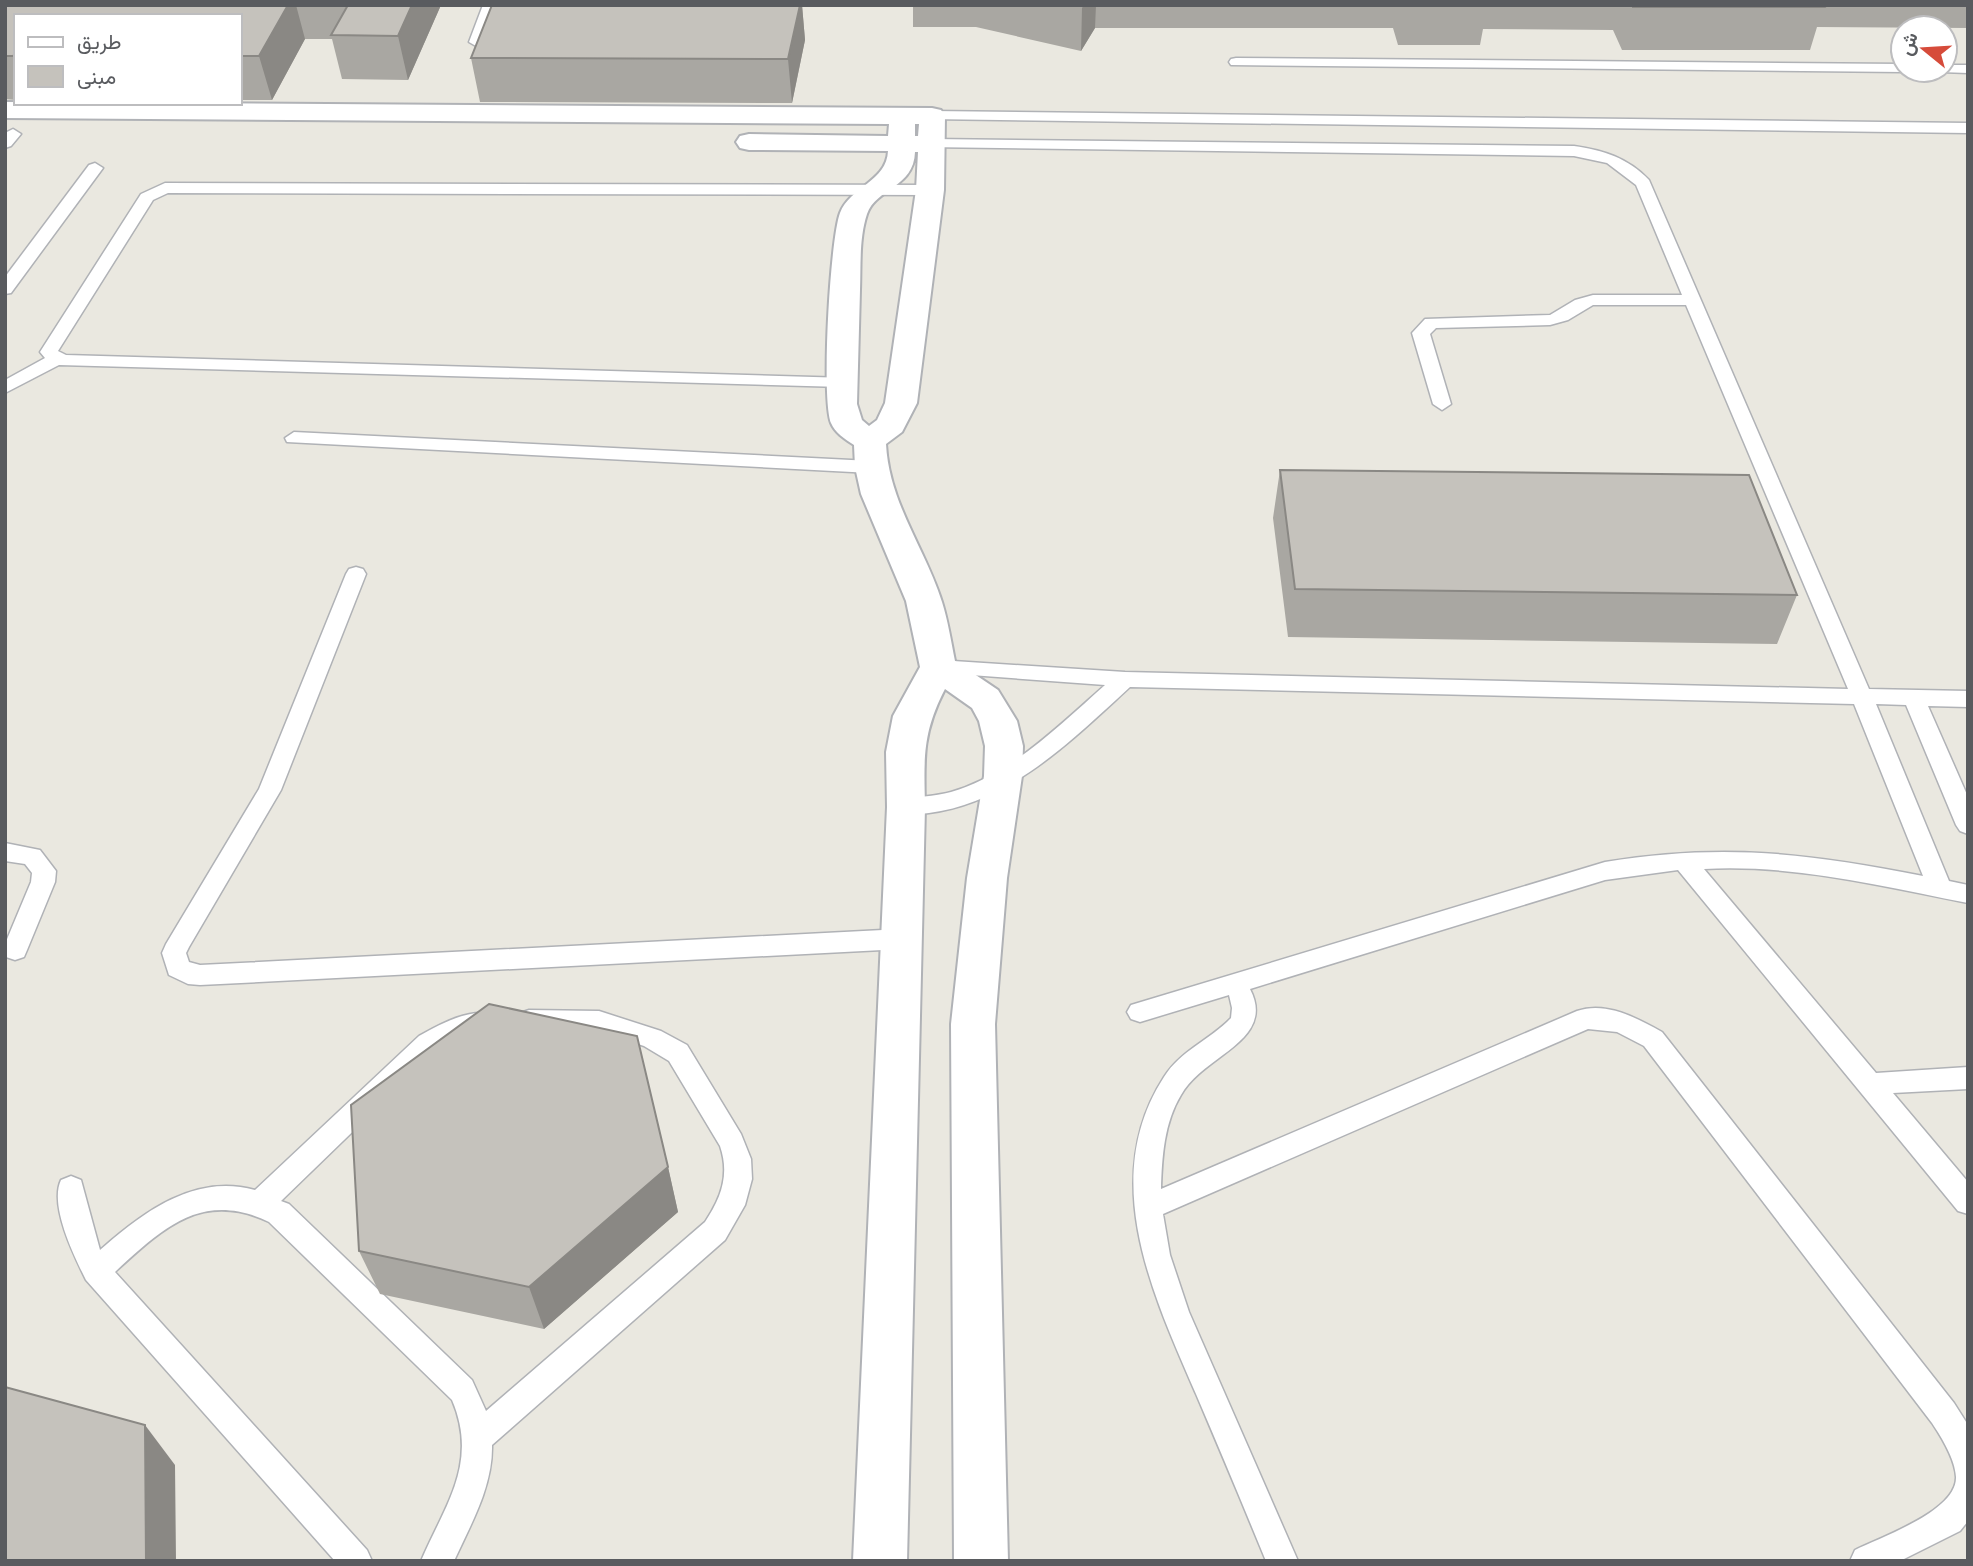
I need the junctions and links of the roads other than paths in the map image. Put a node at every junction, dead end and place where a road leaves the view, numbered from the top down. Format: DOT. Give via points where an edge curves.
graph roads {
  1 [pos="490,5"];
  2 [pos="476,42"];
  3 [pos="1236,62"];
  4 [pos="1889,68"];
  5 [pos="1968,128"];
  6 [pos="902,130"];
  7 [pos="931,130"];
  8 [pos="7,131"];
  9 [pos="207,136"];
  10 [pos="722,142"];
  11 [pos="819,143"];
  12 [pos="95,168"];
  13 [pos="874,190"];
  14 [pos="930,190"];
  15 [pos="5,289"];
  16 [pos="1694,300"];
  17 [pos="56,359"];
  18 [pos="842,382"];
  19 [pos="5,388"];
  20 [pos="1442,404"];
  21 [pos="294,438"];
  22 [pos="871,454"];
  23 [pos="356,574"];
  24 [pos="937,667"];
  25 [pos="1125,679"];
  26 [pos="1862,697"];
  27 [pos="1914,698"];
  28 [pos="1968,699"];
  29 [pos="1003,776"];
  30 [pos="906,807"];
  31 [pos="1968,825"];
  32 [pos="5,852"];
  33 [pos="1684,861"];
  34 [pos="1940,889"];
  35 [pos="1968,894"];
  36 [pos="902,939"];
  37 [pos="15,950"];
  38 [pos="1235,983"];
  39 [pos="1140,1012"];
  40 [pos="1968,1078"];
  41 [pos="1870,1084"];
  42 [pos="71,1188"];
  43 [pos="261,1202"];
  44 [pos="1968,1202"];
  45 [pos="1147,1208"];
  46 [pos="96,1271"];
  47 [pos="479,1437"];
  48 [pos="1968,1470"];
  49 [pos="1968,1485"];
  50 [pos="356,1561"];
  51 [pos="438,1561"];
  52 [pos="880,1561"];
  53 [pos="981,1561"];
  54 [pos="1282,1561"];
  55 [pos="1866,1561"];
  1 -- 2 [label="lane"];
  3 -- 4 [label="lane"];
  5 -- 7 [label="lane"];
  6 -- 7 [label="street"];
  6 -- 8 [label="street"];
  6 -- 11 [label="street"];
  6 -- 13 [label="street" via="897,170"];
  7 -- 14 [label="street"];
  7 -- 16 [label="lane" via="1590,153 1621,163 1643,183"];
  8 -- 9 [label="street"];
  10 -- 11 [label="street"];
  11 -- 13 [label="street" via="837,149 863,168"];
  12 -- 15 [label="lane"];
  13 -- 14 [label="lane"];
  13 -- 17 [label="lane" via="165,188 147,197 50,346"];
  13 -- 18 [label="street" via="854,212 847,249"];
  14 -- 22 [label="street" via="901,403"];
  16 -- 20 [label="lane" via="1593,300 1550,320 1431,323 1421,333"];
  16 -- 26 [label="lane"];
  17 -- 18 [label="lane"];
  17 -- 19 [label="lane"];
  18 -- 22 [label="street" via="841,404 847,425"];
  21 -- 22 [label="lane"];
  22 -- 24 [label="street" via="887,519 924,601"];
  23 -- 36 [label="lane" via="282,766 257,817 178,943 174,953 178,968 200,975"];
  24 -- 25 [label="lane"];
  24 -- 29 [label="street" via="985,699 998,720 1004,746"];
  24 -- 30 [label="street" via="912,716 905,752"];
  25 -- 26 [label="lane"];
  25 -- 29 [label="lane"];
  26 -- 27 [label="lane"];
  26 -- 34 [label="lane"];
  27 -- 28 [label="lane"];
  27 -- 31 [label="lane"];
  29 -- 30 [label="lane" via="954,800"];
  29 -- 53 [label="street" via="986,878 973,1024"];
  30 -- 36 [label="street"];
  32 -- 37 [label="lane" via="32,856 44,871"];
  33 -- 34 [label="lane" via="1822,866"];
  33 -- 38 [label="lane" via="1605,871"];
  33 -- 41 [label="lane"];
  34 -- 35 [label="lane"];
  36 -- 52 [label="street"];
  38 -- 39 [label="lane"];
  38 -- 45 [label="lane" via="1245,1009 1242,1023 1233,1035 1186,1068 1162,1106 1147,1167"];
  40 -- 41 [label="lane"];
  41 -- 44 [label="lane"];
  42 -- 46 [label="lane" via="76,1226"];
  43 -- 46 [label="lane" via="238,1197 204,1199 173,1209 144,1227"];
  43 -- 47 [label="lane" via="279,1213 462,1390 474,1412"];
  43 -- 47 [label="lane" via="408,1060 452,1030 501,1021 599,1021 652,1038 678,1053 738,1159 731,1205 715,1231"];
  45 -- 48 [label="lane" via="1586,1018 1621,1022 1653,1039 1944,1413 1964,1445"];
  45 -- 54 [label="lane" via="1154,1253 1169,1298"];
  46 -- 50 [label="lane"];
  47 -- 51 [label="lane" via="469,1492"];
  49 -- 55 [label="lane" via="1965,1500 1949,1520"];
}
